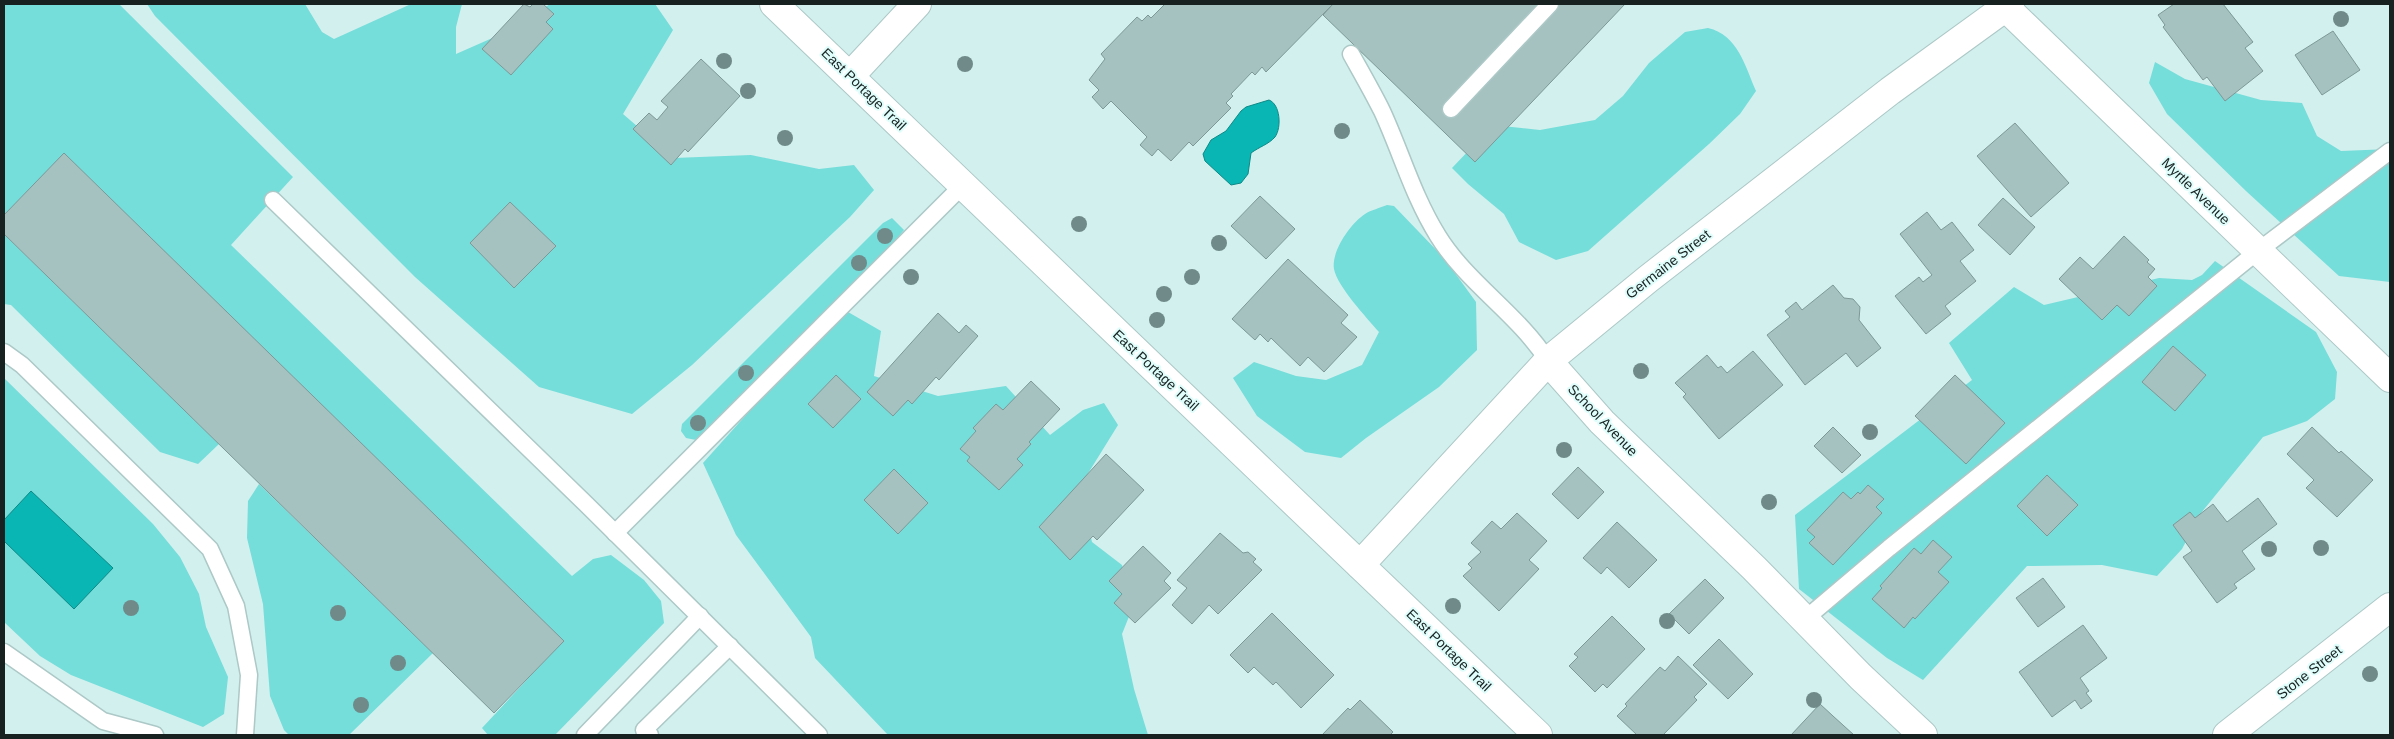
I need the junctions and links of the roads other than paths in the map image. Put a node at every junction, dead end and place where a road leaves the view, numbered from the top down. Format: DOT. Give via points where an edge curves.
graph roads {
  1 [pos="774,4"];
  2 [pos="917,4"];
  3 [pos="1550,4"];
  4 [pos="2006,5"];
  5 [pos="1351,54"];
  6 [pos="850,76"];
  7 [pos="1450,109"];
  8 [pos="2390,151"];
  9 [pos="964,184"];
  10 [pos="273,200"];
  11 [pos="2258,251"];
  12 [pos="4,352"];
  13 [pos="1548,361"];
  14 [pos="2390,378"];
  15 [pos="615,533"];
  16 [pos="1360,565"];
  17 [pos="2390,607"];
  18 [pos="700,616"];
  19 [pos="1804,620"];
  20 [pos="730,646"];
  21 [pos="4,652"];
  22 [pos="155,735"];
  23 [pos="245,735"];
  24 [pos="585,735"];
  25 [pos="650,735"];
  26 [pos="818,735"];
  27 [pos="1538,735"];
  28 [pos="1923,735"];
  29 [pos="2227,735"];
  1 -- 6 [label="street, East Portage Trail"];
  2 -- 6 [label="street"];
  3 -- 7 [label="lane"];
  4 -- 11 [label="street, Myrtle Avenue"];
  4 -- 13 [label="street, Germaine Street" via="1890,91"];
  5 -- 13 [label="lane, School Avenue" via="1382,111 1419,203 1439,237"];
  6 -- 9 [label="street, East Portage Trail"];
  8 -- 11 [label="lane"];
  9 -- 15 [label="lane"];
  9 -- 16 [label="street, East Portage Trail" via="1070,290"];
  10 -- 15 [label="lane"];
  11 -- 14 [label="street, Myrtle Avenue"];
  11 -- 19 [label="lane"];
  12 -- 23 [label="lane" via="22,365 210,549 238,616 249,675"];
  13 -- 16 [label="street, Germaine Street"];
  13 -- 19 [label="street, School Avenue" via="1602,422"];
  15 -- 18 [label="lane"];
  16 -- 27 [label="street, East Portage Trail"];
  17 -- 29 [label="street, Stone Street"];
  18 -- 20 [label="lane"];
  18 -- 24 [label="lane"];
  19 -- 28 [label="street, School Avenue"];
  20 -- 25 [label="lane" via="644,730"];
  20 -- 26 [label="lane"];
  21 -- 22 [label="lane" via="103,721"];
}
